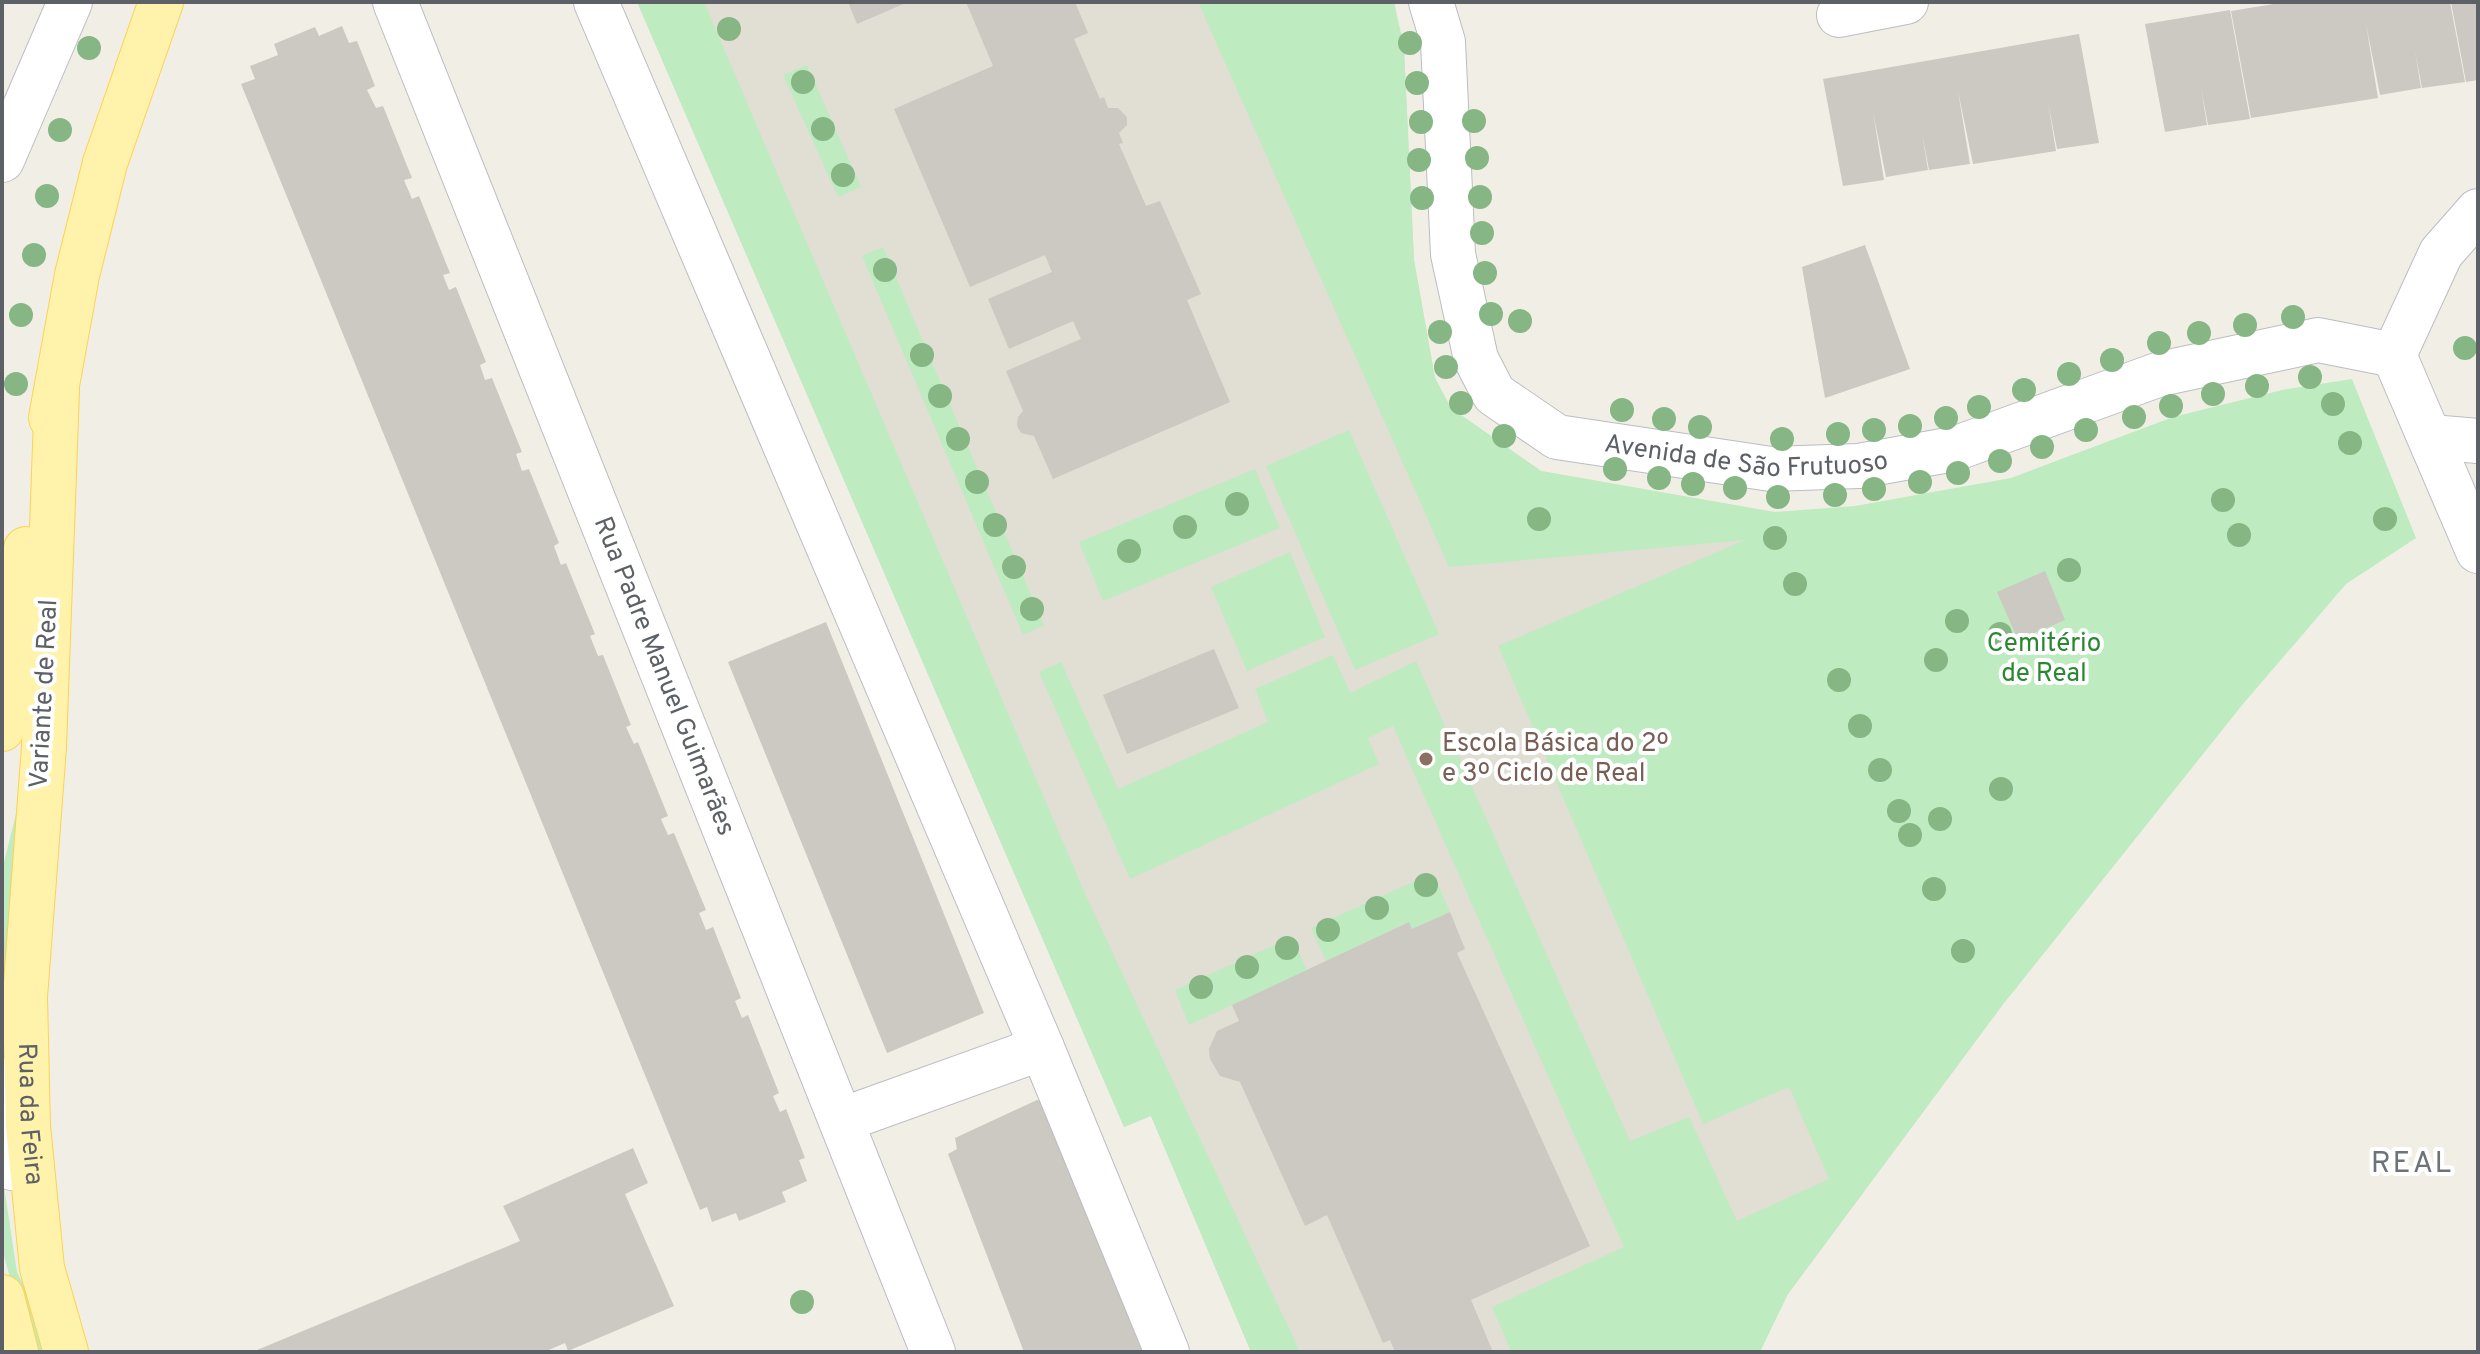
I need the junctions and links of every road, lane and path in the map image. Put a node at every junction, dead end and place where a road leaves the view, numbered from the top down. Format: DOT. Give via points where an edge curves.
graph roads {
  1 [pos="68,2"];
  2 [pos="161,2"];
  3 [pos="395,2"];
  4 [pos="596,2"];
  5 [pos="1431,2"];
  6 [pos="1906,2"];
  7 [pos="1839,15"];
  8 [pos="2,160"];
  9 [pos="2478,211"];
  10 [pos="2394,355"];
  11 [pos="57,391"];
  12 [pos="2431,437"];
  13 [pos="2478,441"];
  14 [pos="2478,551"];
  15 [pos="2,729"];
  16 [pos="14,1011"];
  17 [pos="1042,1048"];
  18 [pos="2,1081"];
  19 [pos="842,1120"];
  20 [pos="42,1268"];
  21 [pos="2,1297"];
  22 [pos="16,1352"];
  23 [pos="66,1352"];
  24 [pos="933,1352"];
  25 [pos="1167,1352"];
  1 -- 8 [label="street"];
  2 -- 11 [label="main road, Variante de Real" via="105,163 77,275"];
  3 -- 19 [label="street, Rua Padre Manuel Guimarães"];
  4 -- 17 [label="street"];
  5 -- 10 [label="street, Avenida de São Frutuoso" via="1443,42 1453,254 1476,359 1494,394 1557,437 1771,469 1859,466 1954,449 2160,374 2318,340"];
  6 -- 7 [label="street"];
  9 -- 10 [label="street" via="2441,253"];
  10 -- 12 [label="street"];
  11 -- 15 [label="main road, Variante de Real" via="32,501"];
  11 -- 16 [label="main road, Variante de Real" via="44,747"];
  12 -- 13 [label="street"];
  12 -- 14 [label="street"];
  16 -- 20 [label="main road, Rua da Feira"];
  17 -- 19 [label="street"];
  17 -- 25 [label="street"];
  18 -- 20 [label="street, Rua da Feira" via="18,1222"];
  19 -- 24 [label="street, Rua Padre Manuel Guimarães"];
  20 -- 23 [label="main road, Rua da Feira"];
  21 -- 22 [label="main road"];
}
